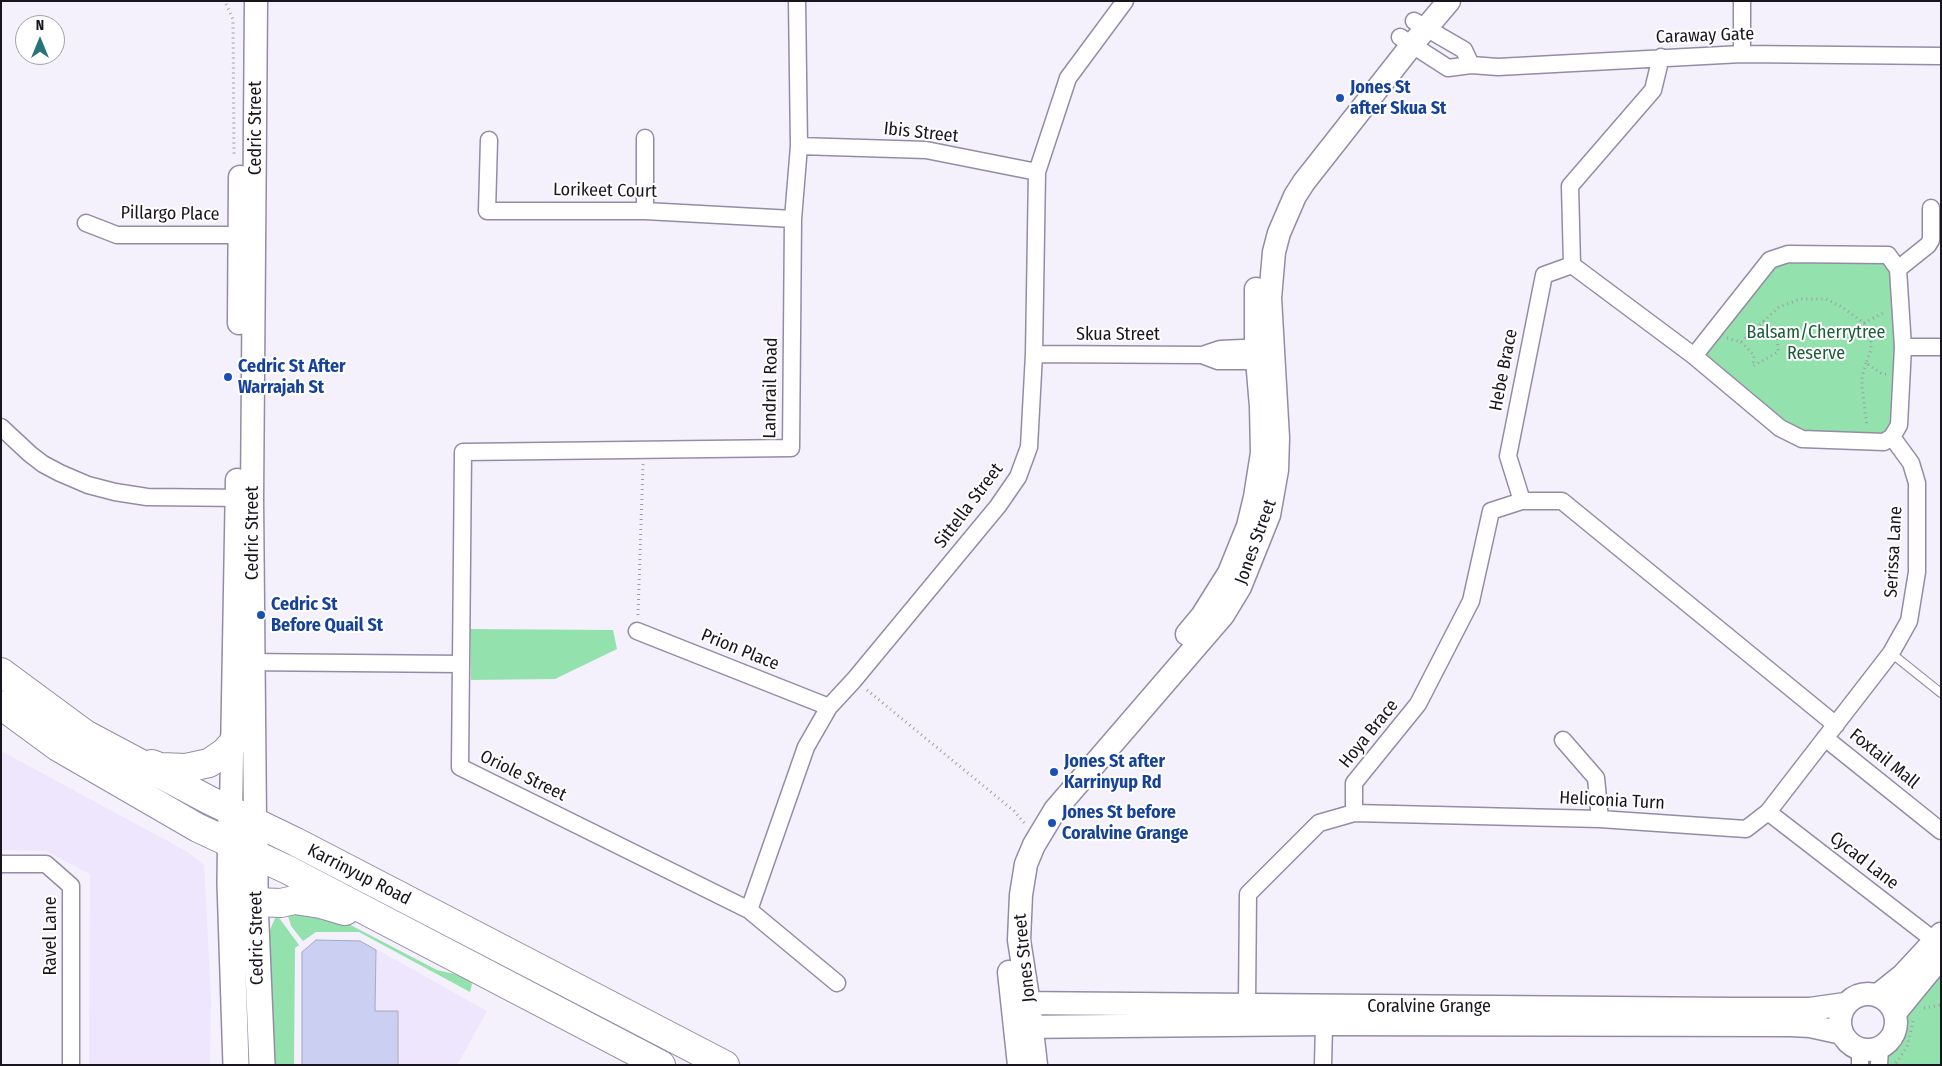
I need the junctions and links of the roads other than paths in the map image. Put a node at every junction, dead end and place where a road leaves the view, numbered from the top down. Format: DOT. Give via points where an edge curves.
graph roads {
  1 [pos="256,1"];
  2 [pos="797,1"];
  3 [pos="1125,1"];
  4 [pos="1430,1"];
  5 [pos="1449,1"];
  6 [pos="1742,1"];
  7 [pos="233,3"];
  8 [pos="1413,33"];
  9 [pos="1742,54"];
  10 [pos="1941,56"];
  11 [pos="1661,58"];
  12 [pos="1471,66"];
  13 [pos="645,138"];
  14 [pos="490,140"];
  15 [pos="799,146"];
  16 [pos="1037,172"];
  17 [pos="1931,208"];
  18 [pos="645,211"];
  19 [pos="793,219"];
  20 [pos="86,223"];
  21 [pos="248,235"];
  22 [pos="1572,265"];
  23 [pos="1898,269"];
  24 [pos="1903,347"];
  25 [pos="1941,347"];
  26 [pos="1034,354"];
  27 [pos="1265,354"];
  28 [pos="1694,356"];
  29 [pos="1,427"];
  30 [pos="1892,437"];
  31 [pos="463,452"];
  32 [pos="245,498"];
  33 [pos="1522,500"];
  34 [pos="637,631"];
  35 [pos="1892,652"];
  36 [pos="244,662"];
  37 [pos="461,664"];
  38 [pos="1,672"];
  39 [pos="1941,694"];
  40 [pos="1,705"];
  41 [pos="829,707"];
  42 [pos="1836,725"];
  43 [pos="1825,738"];
  44 [pos="1563,740"];
  45 [pos="233,743"];
  46 [pos="127,756"];
  47 [pos="1768,812"];
  48 [pos="1354,813"];
  49 [pos="243,816"];
  50 [pos="1600,819"];
  51 [pos="1941,831"];
  52 [pos="243,849"];
  53 [pos="1,864"];
  54 [pos="255,902"];
  55 [pos="749,910"];
  56 [pos="396,927"];
  57 [pos="1939,944"];
  58 [pos="837,982"];
  59 [pos="1878,995"];
  60 [pos="1021,1003"];
  61 [pos="1247,1004"];
  62 [pos="1845,1004"];
  63 [pos="1904,1015"];
  64 [pos="1324,1024"];
  65 [pos="1024,1027"];
  66 [pos="1842,1033"];
  67 [pos="1870,1056"];
  68 [pos="71,1065"];
  69 [pos="236,1065"];
  70 [pos="262,1065"];
  71 [pos="661,1065"];
  72 [pos="725,1065"];
  73 [pos="1019,1065"];
  74 [pos="1036,1065"];
  75 [pos="1323,1065"];
  1 -- 21 [label="street, Cedric Street"];
  2 -- 15 [label="street, Landrail Road"];
  3 -- 16 [label="street, Sittella Street" via="1068,78"];
  4 -- 8 [label="street, Jones Street"];
  5 -- 8 [label="street, Jones Street"];
  6 -- 9 [label="street"];
  7 -- 21 [label="street, Cedric Street"];
  8 -- 12 [label="street" via="1464,50"];
  8 -- 12 [label="street, Caraway Gate" via="1448,68"];
  8 -- 27 [label="street, Jones Street" via="1304,159 1274,210 1256,279"];
  9 -- 10 [label="street, Caraway Gate"];
  9 -- 11 [label="street, Caraway Gate"];
  11 -- 12 [label="street, Caraway Gate"];
  11 -- 22 [label="street" via="1653,90 1570,186"];
  13 -- 18 [label="street"];
  14 -- 18 [label="street, Lorikeet Court" via="487,211"];
  15 -- 16 [label="street, Ibis Street" via="926,150"];
  15 -- 19 [label="street, Landrail Road"];
  16 -- 26 [label="street, Sittella Street"];
  17 -- 23 [label="street" via="1931,240"];
  18 -- 19 [label="street, Lorikeet Court"];
  19 -- 31 [label="street, Landrail Road" via="791,448"];
  20 -- 21 [label="street, Pillargo Place" via="117,236"];
  21 -- 32 [label="street, Cedric Street"];
  22 -- 28 [label="street"];
  22 -- 33 [label="street, Hebe Brace" via="1544,275 1508,456"];
  23 -- 24 [label="street"];
  23 -- 28 [label="street" via="1888,255 1788,254 1770,260"];
  24 -- 25 [label="street"];
  24 -- 30 [label="street" via="1900,424"];
  26 -- 27 [label="street, Skua Street" via="1202,355 1218,361"];
  26 -- 41 [label="street, Sittella Street" via="1028,447 1018,477 998,506"];
  27 -- 60 [label="street, Jones Street" via="1260,476 1248,526 1229,574 1202,616 1041,806 1028,827 1013,864 1007,890 1005,941"];
  27 -- 60 [label="street, Jones Street" via="1278,438 1274,492 1261,538 1240,587 1223,615 1054,810 1034,845 1022,879 1019,925"];
  28 -- 30 [label="street" via="1780,428 1802,439 1884,442"];
  29 -- 32 [label="street" via="44,464 88,485 147,497"];
  30 -- 35 [label="street, Serissa Lane" via="1911,464 1917,483 1917,572 1909,621"];
  31 -- 37 [label="street, Oriole Street"];
  32 -- 36 [label="street, Cedric Street"];
  33 -- 42 [label="street" via="1562,500"];
  33 -- 48 [label="street, Hoya Brace" via="1491,511 1471,601 1418,704 1354,783"];
  34 -- 41 [label="street, Prion Place"];
  35 -- 39 [label="lane"];
  35 -- 42 [label="street, Serissa Lane"];
  36 -- 37 [label="street"];
  36 -- 45 [label="street, Cedric Street"];
  36 -- 49 [label="street, Cedric Street"];
  37 -- 55 [label="street, Oriole Street" via="460,767"];
  38 -- 46 [label="highway, Karrinyup Road" via="84,734"];
  40 -- 52 [label="highway, Karrinyup Road" via="74,757 198,828"];
  41 -- 55 [label="street, Sittella Street" via="806,747"];
  42 -- 43 [label="street, Serissa Lane"];
  43 -- 47 [label="street, Heliconia Turn"];
  43 -- 51 [label="street, Foxtail Mall"];
  44 -- 50 [label="street" via="1596,778"];
  45 -- 46 [label="highway" via="209,762 186,768 160,767"];
  45 -- 49 [label="street, Cedric Street"];
  46 -- 49 [label="highway, Karrinyup Road"];
  47 -- 50 [label="street, Heliconia Turn" via="1746,829"];
  47 -- 57 [label="street, Cycad Lane"];
  48 -- 50 [label="street, Heliconia Turn"];
  48 -- 61 [label="street" via="1319,823 1248,894"];
  49 -- 52 [label="main road, Cedric Street"];
  49 -- 72 [label="highway, Karrinyup Road"];
  52 -- 54 [label="main road, Cedric Street"];
  52 -- 56 [label="highway, Karrinyup Road"];
  52 -- 69 [label="main road, Cedric Street" via="230,883"];
  53 -- 68 [label="street, Ravel Lane" via="46,864 71,886"];
  54 -- 56 [label="highway" via="310,902"];
  54 -- 70 [label="main road, Cedric Street"];
  55 -- 58 [label="street, Oriole Street"];
  56 -- 71 [label="highway, Karrinyup Road"];
  57 -- 59 [label="street"];
  57 -- 63 [label="street"];
  59 -- 62 [label="street, Coralvine Grange" via="1858,995"];
  59 -- 63 [label="street"];
  60 -- 61 [label="street, Coralvine Grange"];
  60 -- 65 [label="street, Jones Street"];
  61 -- 62 [label="street, Coralvine Grange" via="1730,1009 1810,1009"];
  62 -- 66 [label="street" via="1840,1018"];
  63 -- 67 [label="street, Coralvine Grange" via="1896,1019 1894,1034 1888,1042"];
  64 -- 65 [label="street, Coralvine Grange"];
  64 -- 66 [label="street, Coralvine Grange" via="1792,1025"];
  64 -- 75 [label="street"];
  65 -- 73 [label="street, Jones Street"];
  65 -- 74 [label="street, Jones Street"];
  66 -- 67 [label="street, Coralvine Grange" via="1847,1041"];
}
